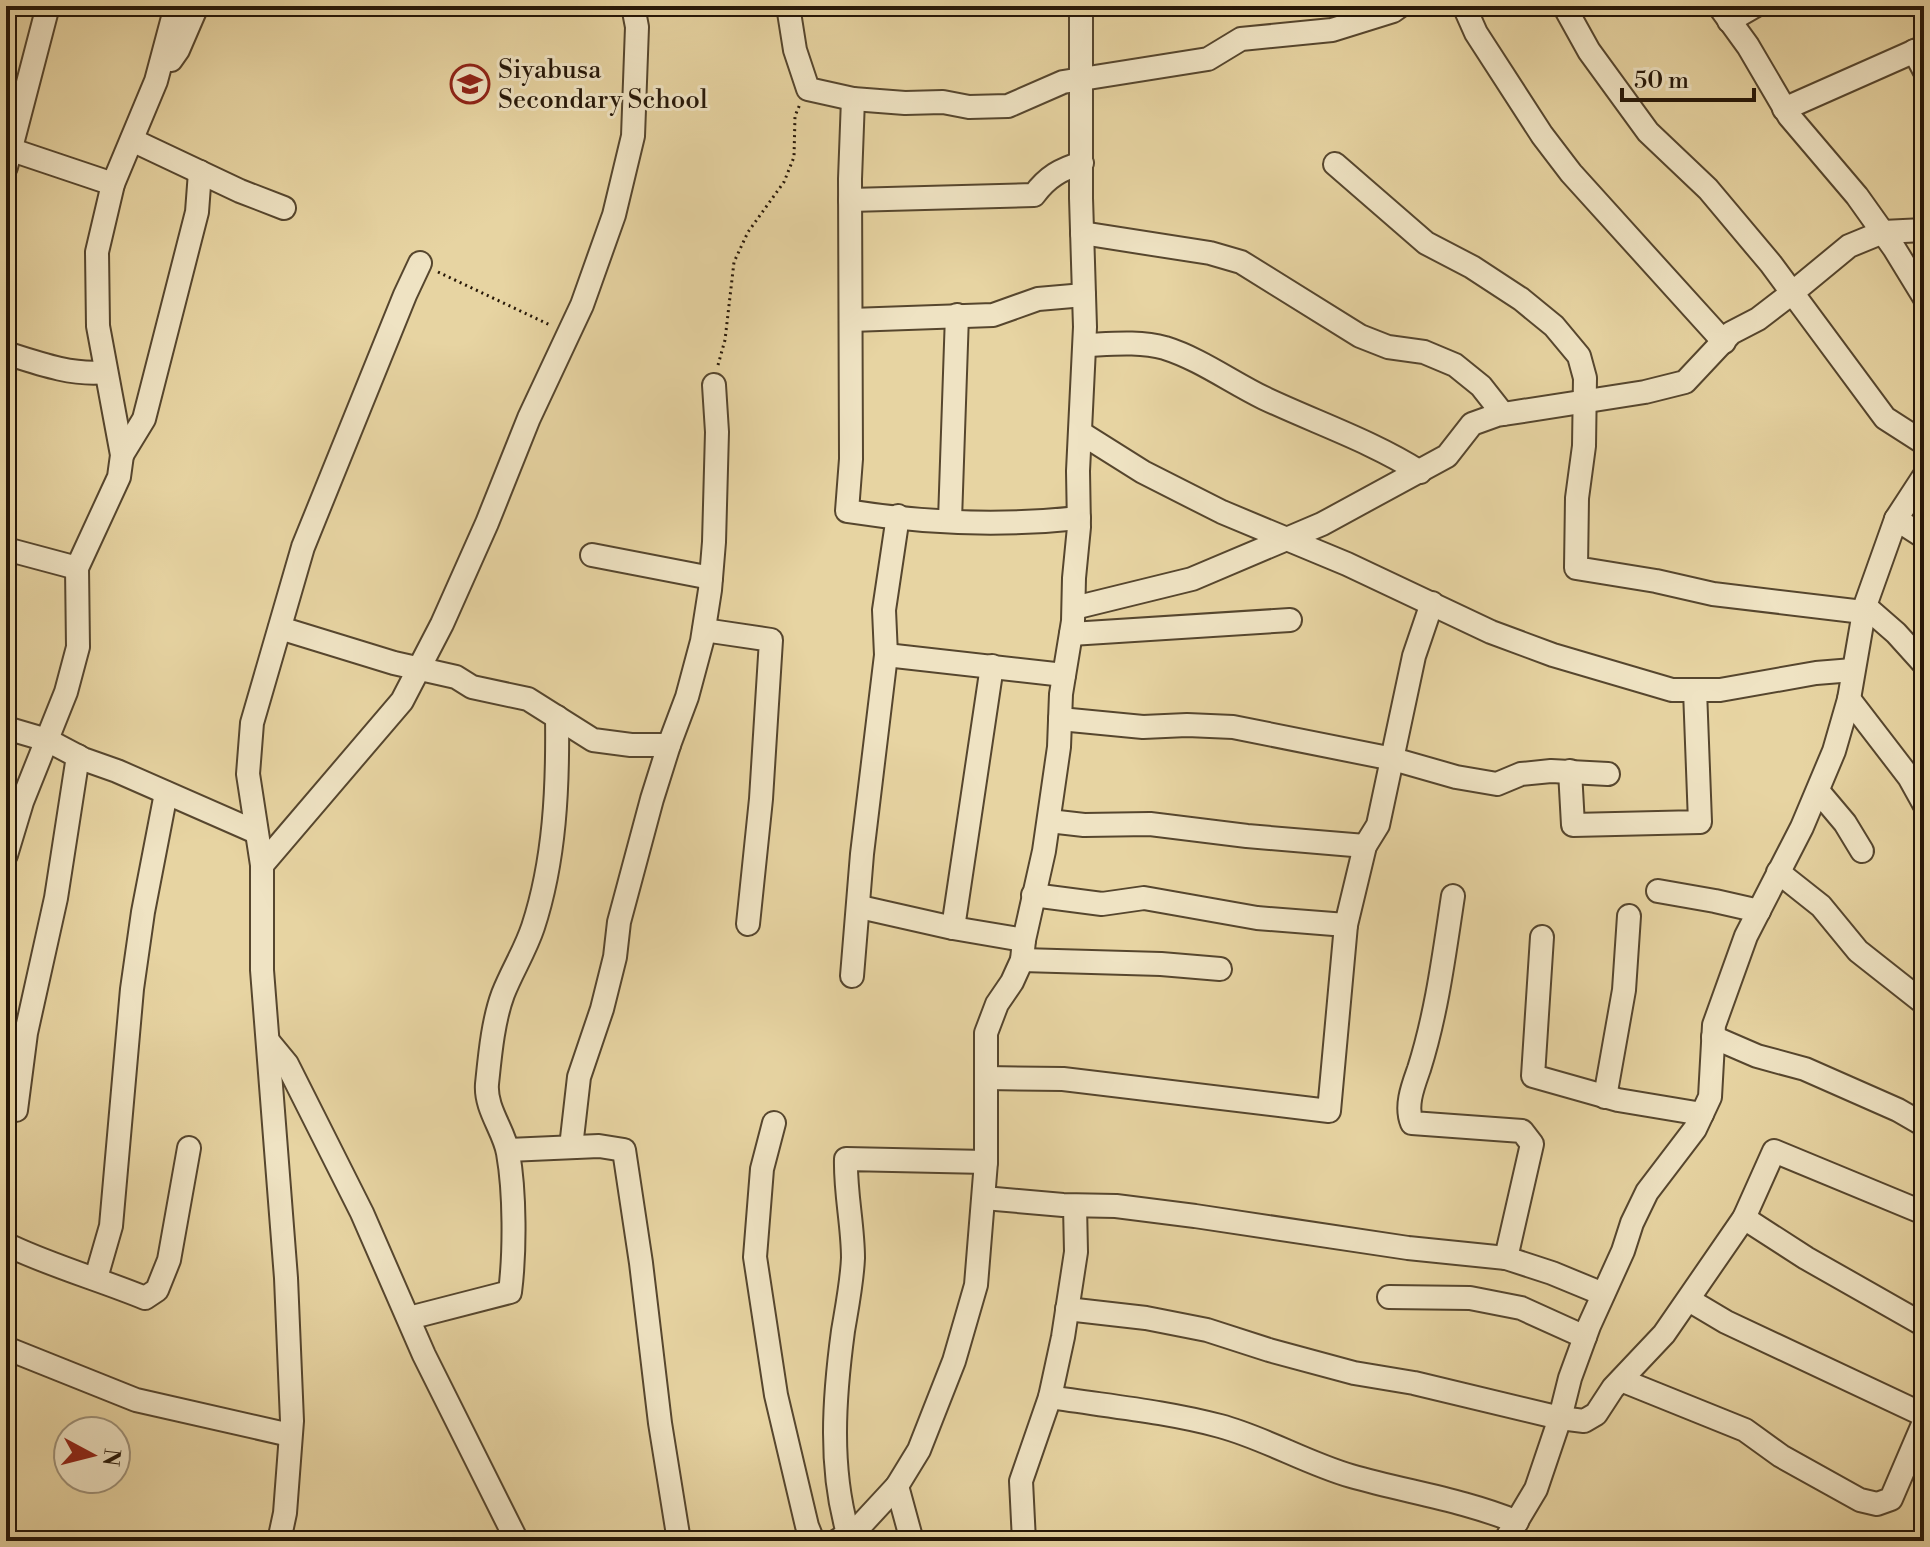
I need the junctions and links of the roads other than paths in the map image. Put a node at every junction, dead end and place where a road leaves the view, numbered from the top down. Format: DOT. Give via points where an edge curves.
graph roads {
  1 [pos="48,6"];
  2 [pos="176,6"];
  3 [pos="197,6"];
  4 [pos="633,6"];
  5 [pos="788,6"];
  6 [pos="1081,6"];
  7 [pos="1400,6"];
  8 [pos="1464,6"];
  9 [pos="1564,6"];
  10 [pos="1755,6"];
  11 [pos="1724,13"];
  12 [pos="1921,56"];
  13 [pos="1082,79"];
  14 [pos="156,81"];
  15 [pos="853,99"];
  16 [pos="1784,109"];
  17 [pos="132,140"];
  18 [pos="7,155"];
  19 [pos="1082,163"];
  20 [pos="1335,164"];
  21 [pos="200,172"];
  22 [pos="113,184"];
  23 [pos="850,200"];
  24 [pos="284,208"];
  25 [pos="1924,230"];
  26 [pos="1883,232"];
  27 [pos="1082,233"];
  28 [pos="420,263"];
  29 [pos="1792,293"];
  30 [pos="1084,295"];
  31 [pos="1924,297"];
  32 [pos="957,315"];
  33 [pos="851,320"];
  34 [pos="1724,342"];
  35 [pos="1085,345"];
  36 [pos="6,353"];
  37 [pos="106,372"];
  38 [pos="714,385"];
  39 [pos="1584,402"];
  40 [pos="1503,414"];
  41 [pos="1081,433"];
  42 [pos="1924,443"];
  43 [pos="122,455"];
  44 [pos="1420,472"];
  45 [pos="1924,476"];
  46 [pos="898,516"];
  47 [pos="1079,518"];
  48 [pos="1896,519"];
  49 [pos="950,520"];
  50 [pos="1924,537"];
  51 [pos="1288,539"];
  52 [pos="6,549"];
  53 [pos="592,555"];
  54 [pos="77,568"];
  55 [pos="711,578"];
  56 [pos="1432,603"];
  57 [pos="1074,608"];
  58 [pos="1864,609"];
  59 [pos="1290,620"];
  60 [pos="280,628"];
  61 [pos="704,630"];
  62 [pos="1071,634"];
  63 [pos="886,655"];
  64 [pos="1924,664"];
  65 [pos="992,666"];
  66 [pos="419,668"];
  67 [pos="1853,670"];
  68 [pos="1064,675"];
  69 [pos="1695,690"];
  70 [pos="1849,699"];
  71 [pos="557,717"];
  72 [pos="1060,719"];
  73 [pos="6,728"];
  74 [pos="47,740"];
  75 [pos="669,745"];
  76 [pos="78,756"];
  77 [pos="1393,759"];
  78 [pos="1570,771"];
  79 [pos="1608,774"];
  80 [pos="1818,791"];
  81 [pos="166,793"];
  82 [pos="1924,804"];
  83 [pos="1049,821"];
  84 [pos="256,832"];
  85 [pos="1365,846"];
  86 [pos="1862,851"];
  87 [pos="6,855"];
  88 [pos="262,865"];
  89 [pos="1778,872"];
  90 [pos="1658,891"];
  91 [pos="1033,895"];
  92 [pos="1453,896"];
  93 [pos="860,907"];
  94 [pos="1759,911"];
  95 [pos="1629,916"];
  96 [pos="748,924"];
  97 [pos="1346,925"];
  98 [pos="953,928"];
  99 [pos="1542,937"];
  100 [pos="1023,950"];
  101 [pos="1220,969"];
  102 [pos="852,976"];
  103 [pos="1924,1003"];
  104 [pos="1713,1037"];
  105 [pos="268,1041"];
  106 [pos="986,1078"];
  107 [pos="1605,1097"];
  108 [pos="16,1110"];
  109 [pos="1702,1114"];
  110 [pos="774,1123"];
  111 [pos="1924,1125"];
  112 [pos="571,1147"];
  113 [pos="189,1148"];
  114 [pos="508,1150"];
  115 [pos="986,1162"];
  116 [pos="984,1198"];
  117 [pos="1075,1206"];
  118 [pos="1924,1213"];
  119 [pos="1744,1218"];
  120 [pos="12,1247"];
  121 [pos="1506,1258"];
  122 [pos="96,1278"];
  123 [pos="1603,1294"];
  124 [pos="1389,1297"];
  125 [pos="1689,1300"];
  126 [pos="1067,1309"];
  127 [pos="409,1318"];
  128 [pos="1924,1325"];
  129 [pos="1585,1337"];
  130 [pos="6,1348"];
  131 [pos="1621,1380"];
  132 [pos="1050,1397"];
  133 [pos="1924,1415"];
  134 [pos="1560,1418"];
  135 [pos="1924,1422"];
  136 [pos="290,1435"];
  137 [pos="897,1486"];
  138 [pos="1511,1532"];
  139 [pos="842,1537"];
  140 [pos="279,1541"];
  141 [pos="517,1541"];
  142 [pos="679,1541"];
  143 [pos="813,1541"];
  144 [pos="912,1541"];
  145 [pos="1024,1541"];
  1 -- 18 [label="street"];
  2 -- 14 [label="street"];
  3 -- 14 [label="street" via="178,50"];
  4 -- 66 [label="street" via="633,136 614,215 582,305"];
  5 -- 15 [label="street" via="808,89"];
  6 -- 13 [label="street"];
  7 -- 13 [label="street" via="1332,30 1241,39 1208,59"];
  8 -- 34 [label="street" via="1476,33 1571,173"];
  9 -- 29 [label="street" via="1589,51 1648,132 1708,189"];
  10 -- 11 [label="street"];
  11 -- 16 [label="street"];
  12 -- 16 [label="street"];
  13 -- 15 [label="street" via="1044,88 1008,106"];
  13 -- 19 [label="street"];
  14 -- 17 [label="street"];
  15 -- 23 [label="street"];
  16 -- 26 [label="street"];
  17 -- 21 [label="street"];
  17 -- 22 [label="street"];
  18 -- 22 [label="street"];
  19 -- 23 [label="street" via="1045,180 1034,195"];
  19 -- 27 [label="street"];
  20 -- 39 [label="street" via="1426,243 1472,267 1554,326 1579,356"];
  21 -- 24 [label="street"];
  21 -- 43 [label="street" via="197,212 144,419"];
  22 -- 37 [label="street" via="97,252 98,326"];
  23 -- 33 [label="street"];
  25 -- 26 [label="street"];
  26 -- 29 [label="street" via="1849,246"];
  26 -- 31 [label="street"];
  27 -- 30 [label="street"];
  27 -- 40 [label="street" via="1241,262 1360,336 1455,365"];
  28 -- 60 [label="street" via="303,547"];
  29 -- 34 [label="street"];
  29 -- 42 [label="street" via="1885,418"];
  30 -- 32 [label="street" via="1038,299 993,315"];
  30 -- 35 [label="street"];
  32 -- 33 [label="street"];
  32 -- 49 [label="street"];
  33 -- 46 [label="street" via="847,511"];
  34 -- 39 [label="street" via="1685,382"];
  35 -- 41 [label="street"];
  35 -- 44 [label="street" via="1163,347"];
  36 -- 37 [label="street" via="59,368"];
  37 -- 43 [label="street"];
  38 -- 55 [label="street"];
  39 -- 40 [label="street"];
  39 -- 58 [label="street" via="1576,568 1713,594"];
  40 -- 44 [label="street" via="1472,424 1447,456"];
  41 -- 47 [label="street"];
  41 -- 51 [label="street" via="1143,472"];
  43 -- 54 [label="street" via="119,477"];
  44 -- 51 [label="street"];
  45 -- 48 [label="street"];
  46 -- 49 [label="street"];
  46 -- 63 [label="street" via="884,610"];
  47 -- 49 [label="street"];
  47 -- 57 [label="street"];
  48 -- 50 [label="street"];
  48 -- 58 [label="street"];
  51 -- 56 [label="street"];
  51 -- 57 [label="street" via="1192,579"];
  52 -- 54 [label="street"];
  53 -- 55 [label="street"];
  54 -- 74 [label="street" via="78,647"];
  55 -- 61 [label="street"];
  56 -- 69 [label="street" via="1553,655 1672,690"];
  56 -- 77 [label="street" via="1414,656"];
  57 -- 62 [label="street"];
  58 -- 64 [label="street"];
  58 -- 67 [label="street"];
  59 -- 62 [label="street"];
  60 -- 66 [label="street"];
  60 -- 84 [label="street" via="252,723 248,774"];
  61 -- 75 [label="street"];
  61 -- 96 [label="street" via="771,640"];
  62 -- 68 [label="street"];
  63 -- 65 [label="street"];
  63 -- 93 [label="street"];
  65 -- 68 [label="street"];
  65 -- 98 [label="street"];
  66 -- 71 [label="street" via="528,699"];
  66 -- 88 [label="street" via="402,701"];
  67 -- 69 [label="street"];
  67 -- 70 [label="street"];
  68 -- 72 [label="street"];
  69 -- 78 [label="street" via="1700,822 1573,825"];
  70 -- 80 [label="street"];
  70 -- 82 [label="street"];
  71 -- 75 [label="street" via="593,740"];
  71 -- 114 [label="street" via="551,841 534,925 497,1016 487,1088"];
  72 -- 77 [label="street" via="1143,727 1233,727"];
  72 -- 83 [label="street"];
  73 -- 74 [label="street"];
  74 -- 76 [label="street"];
  74 -- 87 [label="street"];
  75 -- 112 [label="street" via="619,922 602,1009 579,1077"];
  76 -- 81 [label="street"];
  76 -- 108 [label="street"];
  77 -- 78 [label="street" via="1497,784 1521,774"];
  77 -- 85 [label="street" via="1378,825"];
  78 -- 79 [label="street"];
  80 -- 86 [label="street"];
  80 -- 89 [label="street"];
  81 -- 84 [label="street"];
  81 -- 122 [label="street" via="132,989 111,1226"];
  83 -- 85 [label="street" via="1150,824"];
  83 -- 91 [label="street"];
  84 -- 88 [label="street"];
  85 -- 97 [label="street"];
  88 -- 105 [label="street"];
  89 -- 94 [label="street"];
  89 -- 103 [label="street" via="1821,906 1858,951"];
  90 -- 94 [label="street"];
  91 -- 97 [label="street" via="1102,904 1144,898 1257,918"];
  91 -- 100 [label="street"];
  92 -- 121 [label="street" via="1429,1037 1408,1113 1412,1123 1522,1131 1532,1144"];
  93 -- 98 [label="street"];
  93 -- 102 [label="street"];
  94 -- 104 [label="street"];
  95 -- 107 [label="street" via="1624,990"];
  97 -- 106 [label="street" via="1329,1111 1063,1079"];
  98 -- 100 [label="street"];
  99 -- 107 [label="street" via="1533,1076"];
  100 -- 101 [label="street"];
  100 -- 106 [label="street" via="986,1033"];
  104 -- 109 [label="street" via="1710,1097"];
  104 -- 111 [label="street" via="1805,1069"];
  105 -- 127 [label="street" via="287,1064"];
  105 -- 136 [label="street" via="286,1278"];
  106 -- 115 [label="street"];
  107 -- 109 [label="street"];
  109 -- 123 [label="street" via="1647,1192"];
  110 -- 143 [label="street" via="762,1169 755,1257 776,1395"];
  112 -- 114 [label="street"];
  112 -- 142 [label="street" via="624,1150"];
  113 -- 122 [label="street" via="169,1260 157,1290 145,1298"];
  114 -- 127 [label="street" via="514,1262 510,1292"];
  115 -- 116 [label="street"];
  115 -- 139 [label="street" via="846,1159 853,1257 837,1390 835,1450"];
  116 -- 117 [label="street"];
  116 -- 137 [label="street" via="976,1285 965,1322 933,1419"];
  117 -- 121 [label="street" via="1116,1206"];
  117 -- 126 [label="street" via="1076,1252"];
  118 -- 119 [label="street" via="1774,1151"];
  119 -- 125 [label="street"];
  119 -- 128 [label="street"];
  120 -- 122 [label="street"];
  121 -- 123 [label="street"];
  123 -- 129 [label="street"];
  124 -- 129 [label="street" via="1470,1298 1521,1308"];
  125 -- 131 [label="street"];
  125 -- 133 [label="street"];
  126 -- 132 [label="street"];
  126 -- 134 [label="street" via="1207,1330 1354,1373"];
  127 -- 141 [label="street"];
  129 -- 134 [label="street"];
  130 -- 136 [label="street" via="136,1400"];
  131 -- 134 [label="street" via="1596,1414 1584,1421"];
  131 -- 135 [label="street" via="1745,1430 1781,1456 1860,1500 1877,1504 1891,1499 1898,1487"];
  132 -- 138 [label="street" via="1221,1426 1339,1472 1481,1507"];
  132 -- 145 [label="street" via="1021,1481"];
  134 -- 138 [label="street" via="1536,1489"];
  136 -- 140 [label="street"];
  137 -- 139 [label="street" via="860,1526"];
  137 -- 144 [label="street"];
}
